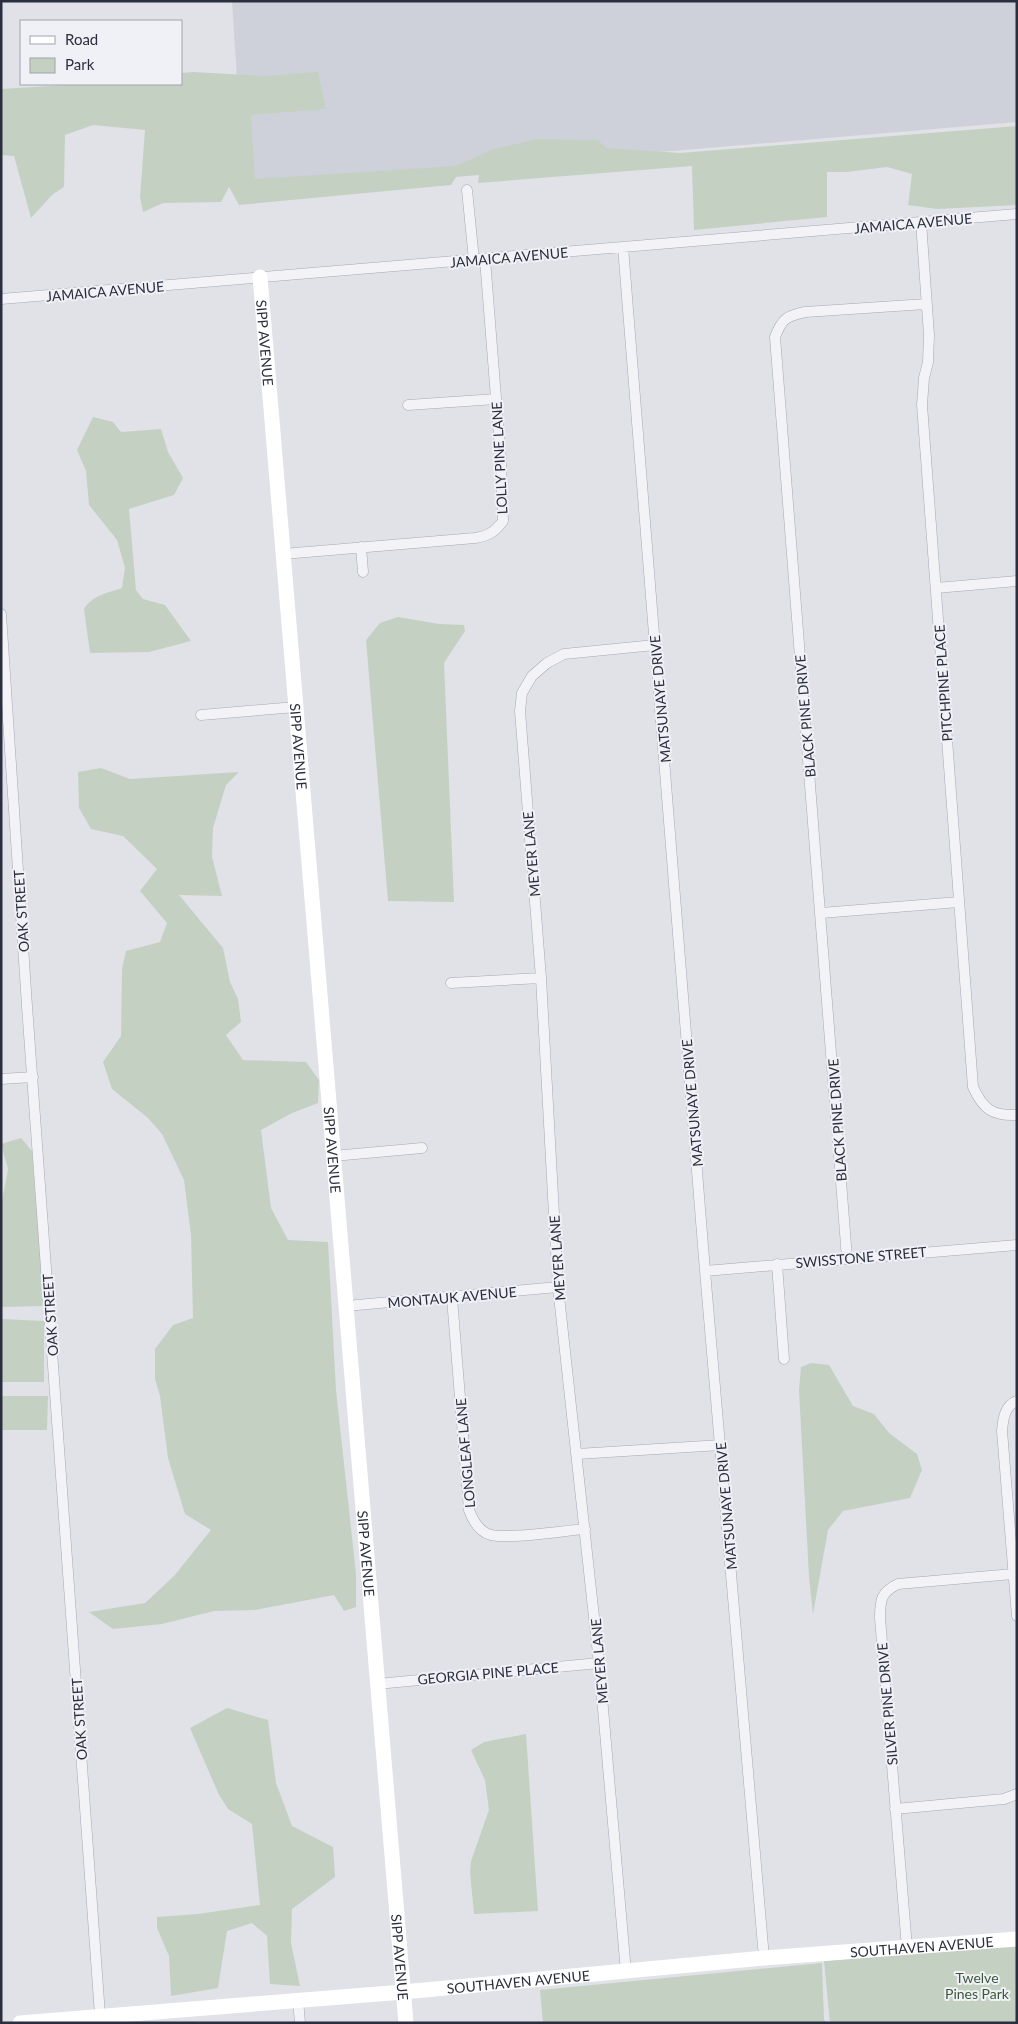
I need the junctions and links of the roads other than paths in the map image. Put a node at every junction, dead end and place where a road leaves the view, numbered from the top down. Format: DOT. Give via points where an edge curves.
graph roads {
  1 [pos="467,190"];
  2 [pos="1017,214"];
  3 [pos="920,222"];
  4 [pos="623,247"];
  5 [pos="485,259"];
  6 [pos="474,260"];
  7 [pos="260,278"];
  8 [pos="1,300"];
  9 [pos="926,304"];
  10 [pos="496,400"];
  11 [pos="408,406"];
  12 [pos="361,547"];
  13 [pos="283,554"];
  14 [pos="363,572"];
  15 [pos="1017,581"];
  16 [pos="936,588"];
  17 [pos="1,614"];
  18 [pos="655,645"];
  19 [pos="296,707"];
  20 [pos="201,715"];
  21 [pos="959,902"];
  22 [pos="821,913"];
  23 [pos="541,978"];
  24 [pos="451,983"];
  25 [pos="33,1077"];
  26 [pos="1,1079"];
  27 [pos="1017,1115"];
  28 [pos="422,1148"];
  29 [pos="333,1156"];
  30 [pos="1017,1245"];
  31 [pos="847,1258"];
  32 [pos="776,1264"];
  33 [pos="705,1271"];
  34 [pos="558,1287"];
  35 [pos="452,1298"];
  36 [pos="346,1306"];
  37 [pos="784,1359"];
  38 [pos="1017,1401"];
  39 [pos="721,1445"];
  40 [pos="577,1454"];
  41 [pos="585,1529"];
  42 [pos="1013,1574"];
  43 [pos="1017,1616"];
  44 [pos="599,1663"];
  45 [pos="377,1684"];
  46 [pos="1017,1794"];
  47 [pos="895,1809"];
  48 [pos="1017,1939"];
  49 [pos="907,1948"];
  50 [pos="764,1958"];
  51 [pos="626,1972"];
  52 [pos="403,1992"];
  53 [pos="298,2000"];
  54 [pos="100,2015"];
  55 [pos="80,2020"];
  56 [pos="20,2023"];
  57 [pos="300,2023"];
  58 [pos="406,2023"];
  1 -- 6 [label="street"];
  2 -- 3 [label="street, JAMAICA AVENUE"];
  3 -- 4 [label="street, JAMAICA AVENUE"];
  3 -- 9 [label="street, PITCHPINE PLACE"];
  4 -- 5 [label="street, JAMAICA AVENUE"];
  4 -- 18 [label="street, MATSUNAYE DRIVE"];
  5 -- 6 [label="street, JAMAICA AVENUE"];
  5 -- 10 [label="street, LOLLY PINE LANE"];
  6 -- 7 [label="street, JAMAICA AVENUE"];
  7 -- 8 [label="street, JAMAICA AVENUE"];
  7 -- 13 [label="street, SIPP AVENUE"];
  9 -- 16 [label="street, PITCHPINE PLACE" via="928,362 922,405"];
  9 -- 22 [label="street, BLACK PINE DRIVE" via="791,315 781,322 775,337"];
  10 -- 11 [label="street"];
  10 -- 12 [label="street, LOLLY PINE LANE" via="503,511 503,521 498,529 488,536 475,538"];
  12 -- 13 [label="street, LOLLY PINE LANE"];
  12 -- 14 [label="street"];
  13 -- 19 [label="street, SIPP AVENUE"];
  15 -- 16 [label="street"];
  16 -- 21 [label="street, PITCHPINE PLACE"];
  17 -- 25 [label="street, OAK STREET"];
  18 -- 23 [label="street, MEYER LANE" via="564,654 532,676 522,693 520,710"];
  18 -- 33 [label="street, MATSUNAYE DRIVE"];
  19 -- 20 [label="street"];
  19 -- 29 [label="street, SIPP AVENUE"];
  21 -- 22 [label="street"];
  21 -- 27 [label="street, PITCHPINE PLACE" via="973,1087 986,1109 997,1114"];
  22 -- 31 [label="street, BLACK PINE DRIVE"];
  23 -- 24 [label="street"];
  23 -- 34 [label="street, MEYER LANE"];
  25 -- 26 [label="street"];
  25 -- 54 [label="street, OAK STREET"];
  28 -- 29 [label="street"];
  29 -- 36 [label="street, SIPP AVENUE"];
  30 -- 31 [label="street, SWISSTONE STREET"];
  31 -- 32 [label="street, SWISSTONE STREET"];
  32 -- 33 [label="street, SWISSTONE STREET"];
  32 -- 37 [label="street"];
  33 -- 39 [label="street, MATSUNAYE DRIVE"];
  34 -- 35 [label="street, MONTAUK AVENUE"];
  34 -- 40 [label="street, MEYER LANE"];
  35 -- 36 [label="street, MONTAUK AVENUE"];
  35 -- 41 [label="street, LONGLEAF LANE" via="469,1510 474,1524 490,1534 508,1536"];
  36 -- 45 [label="street, SIPP AVENUE"];
  38 -- 42 [label="street" via="1006,1410 1002,1431"];
  39 -- 40 [label="street"];
  39 -- 50 [label="street, MATSUNAYE DRIVE"];
  40 -- 41 [label="street, MEYER LANE"];
  41 -- 44 [label="street, MEYER LANE"];
  42 -- 43 [label="street"];
  42 -- 47 [label="street, SILVER PINE DRIVE" via="898,1584 887,1589 881,1598"];
  44 -- 45 [label="street, GEORGIA PINE PLACE"];
  44 -- 51 [label="street, MEYER LANE"];
  45 -- 52 [label="street, SIPP AVENUE"];
  46 -- 47 [label="street" via="1004,1800"];
  47 -- 49 [label="street, SILVER PINE DRIVE"];
  48 -- 49 [label="street, SOUTHAVEN AVENUE"];
  49 -- 50 [label="street, SOUTHAVEN AVENUE"];
  50 -- 51 [label="street, SOUTHAVEN AVENUE"];
  51 -- 52 [label="street, SOUTHAVEN AVENUE"];
  52 -- 53 [label="street, SOUTHAVEN AVENUE"];
  52 -- 58 [label="street, SIPP AVENUE"];
  53 -- 54 [label="street, SOUTHAVEN AVENUE"];
  53 -- 57 [label="street"];
  54 -- 55 [label="street, SOUTHAVEN AVENUE"];
  55 -- 56 [label="street, SOUTHAVEN AVENUE"];
}
